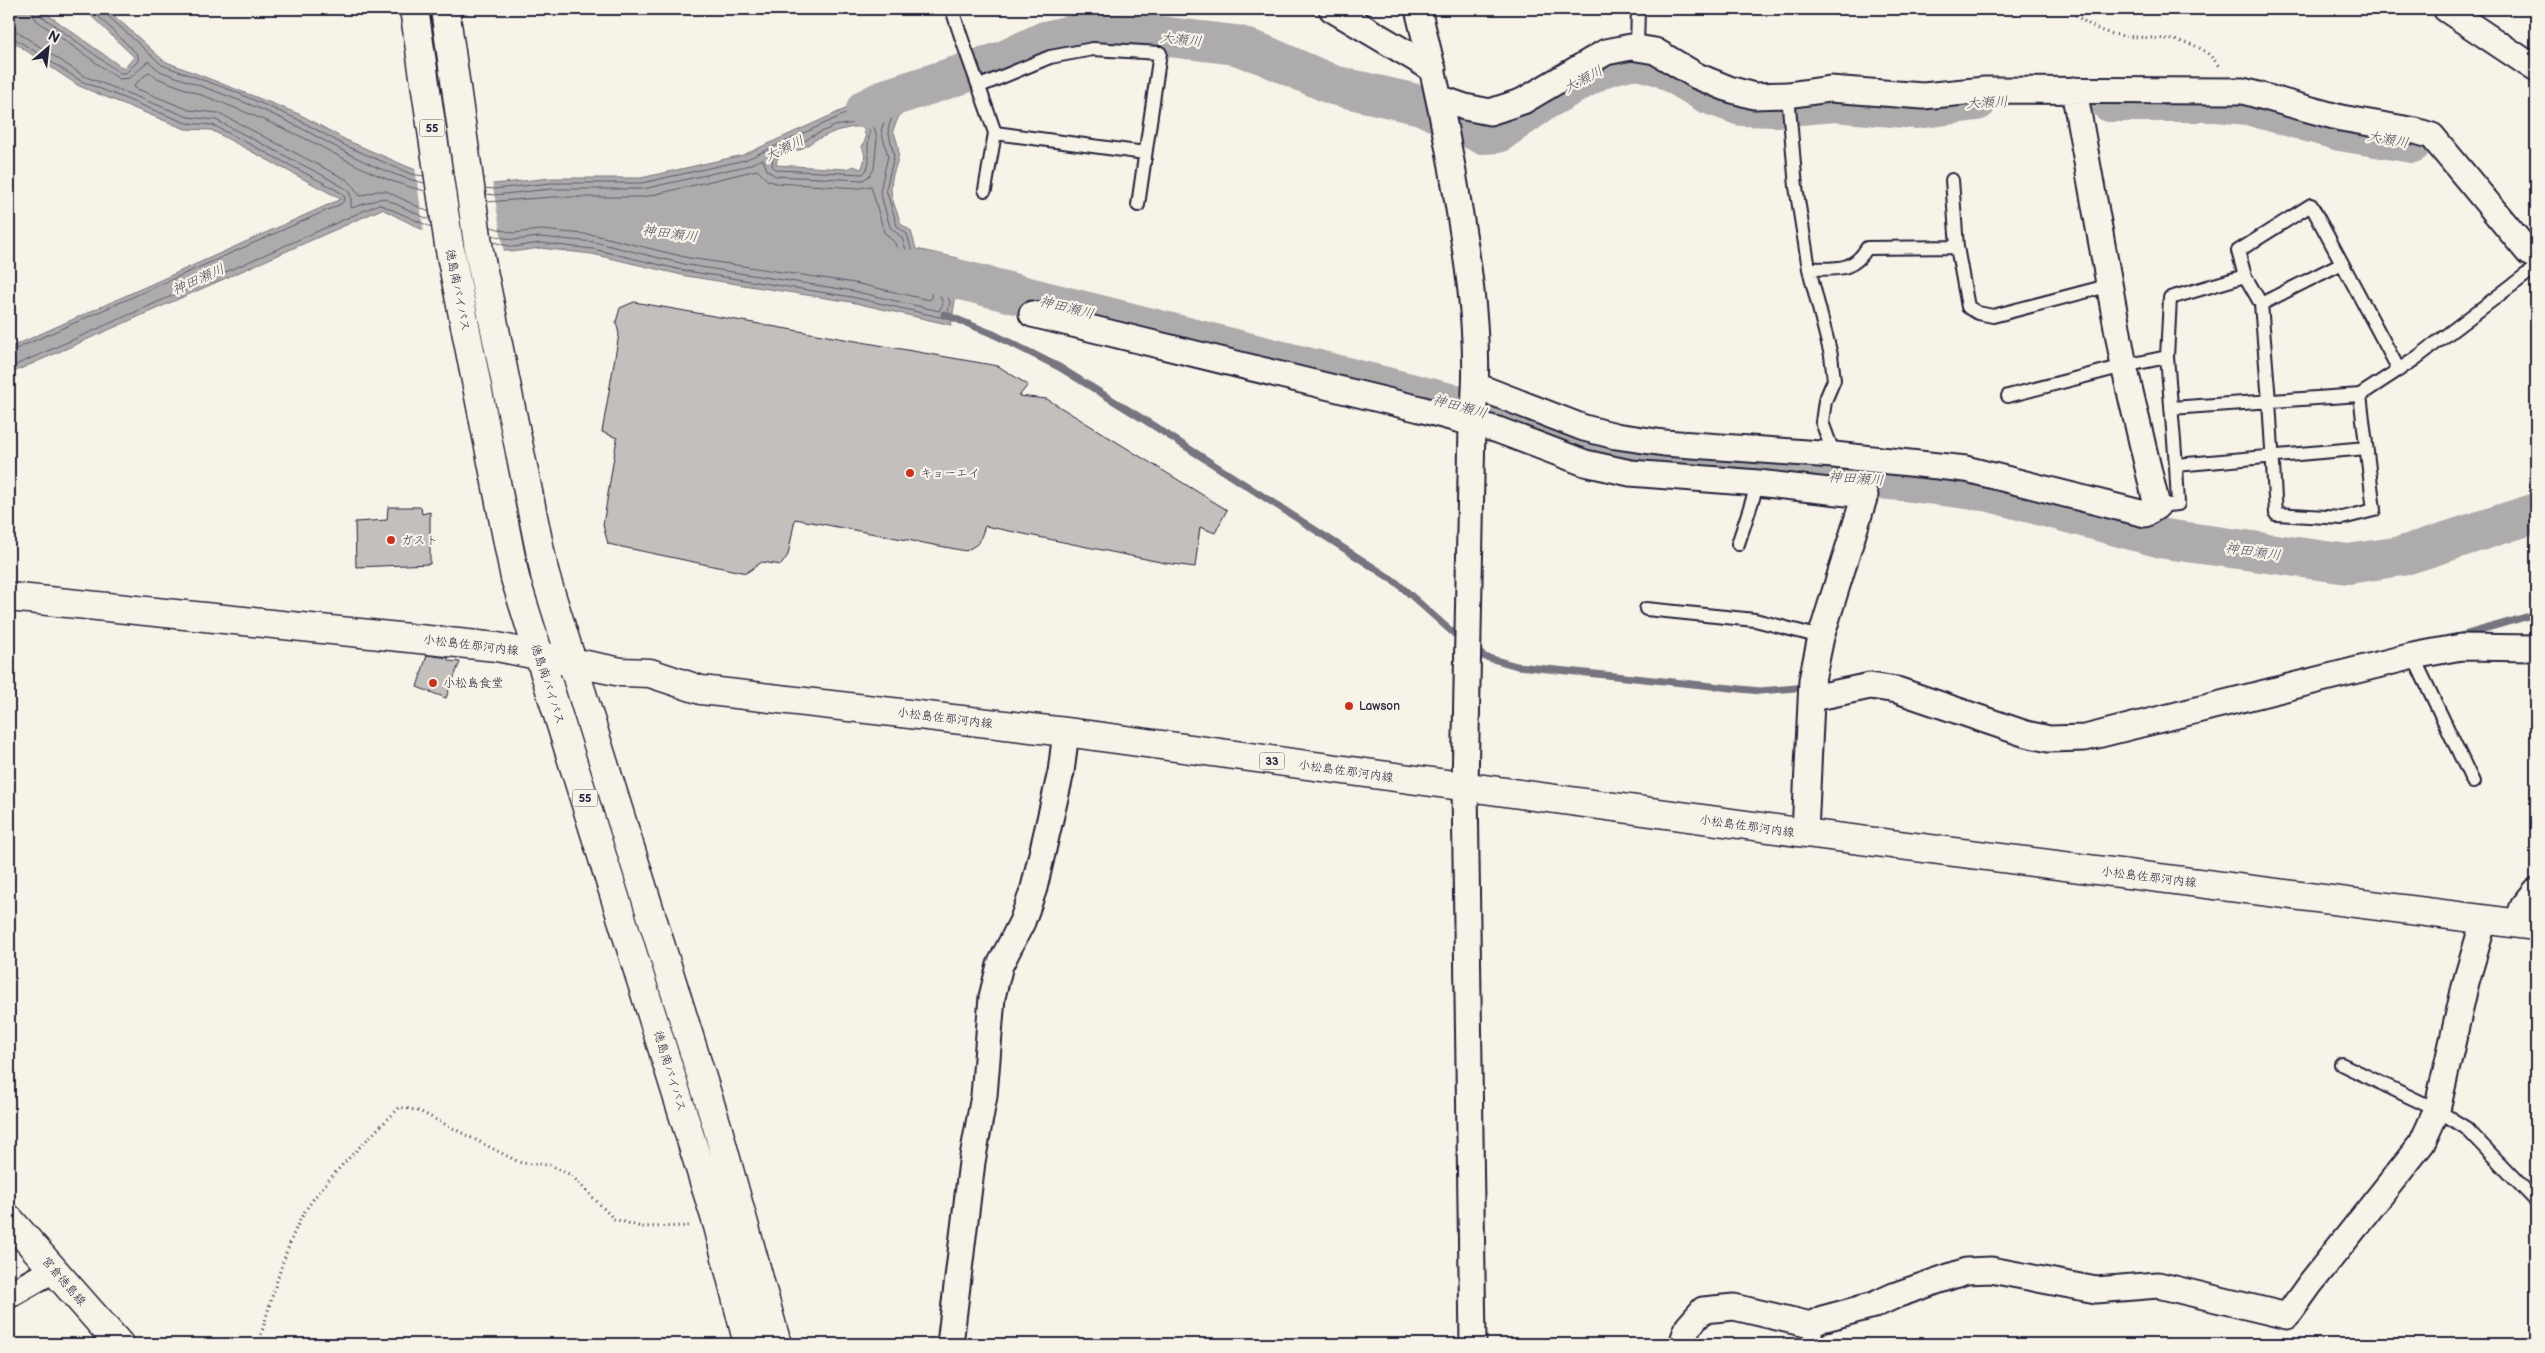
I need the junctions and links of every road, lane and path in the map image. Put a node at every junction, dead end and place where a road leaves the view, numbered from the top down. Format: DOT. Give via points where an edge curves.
graph roads {
  1 [pos="952,9"];
  2 [pos="1332,9"];
  3 [pos="1418,9"];
  4 [pos="1638,9"];
  5 [pos="2068,9"];
  6 [pos="2446,9"];
  7 [pos="414,10"];
  8 [pos="445,14"];
  9 [pos="1637,48"];
  10 [pos="1433,69"];
  11 [pos="2536,69"];
  12 [pos="977,81"];
  13 [pos="2229,91"];
  14 [pos="2075,98"];
  15 [pos="1789,104"];
  16 [pos="1441,110"];
  17 [pos="995,133"];
  18 [pos="1145,153"];
  19 [pos="1952,180"];
  20 [pos="985,190"];
  21 [pos="1138,205"];
  22 [pos="1957,246"];
  23 [pos="2536,256"];
  24 [pos="2342,263"];
  25 [pos="2536,267"];
  26 [pos="1809,269"];
  27 [pos="2245,276"];
  28 [pos="2111,284"];
  29 [pos="2261,304"];
  30 [pos="1032,314"];
  31 [pos="2168,357"];
  32 [pos="2124,366"];
  33 [pos="2399,370"];
  34 [pos="2360,395"];
  35 [pos="2008,396"];
  36 [pos="2270,401"];
  37 [pos="1474,405"];
  38 [pos="2171,408"];
  39 [pos="2366,448"];
  40 [pos="1834,455"];
  41 [pos="2272,457"];
  42 [pos="2176,465"];
  43 [pos="1758,483"];
  44 [pos="2157,506"];
  45 [pos="1738,544"];
  46 [pos="9,597"];
  47 [pos="1646,609"];
  48 [pos="1821,637"];
  49 [pos="2536,648"];
  50 [pos="539,655"];
  51 [pos="2413,656"];
  52 [pos="574,664"];
  53 [pos="1813,690"];
  54 [pos="1066,732"];
  55 [pos="2473,782"];
  56 [pos="1465,788"];
  57 [pos="1805,833"];
  58 [pos="2536,891"];
  59 [pos="2484,920"];
  60 [pos="2526,925"];
  61 [pos="2341,1064"];
  62 [pos="2437,1110"];
  63 [pos="2536,1201"];
  64 [pos="9,1219"];
  65 [pos="718,1226"];
  66 [pos="53,1270"];
  67 [pos="9,1295"];
  68 [pos="1815,1335"];
  69 [pos="119,1344"];
  70 [pos="258,1344"];
  71 [pos="748,1344"];
  72 [pos="777,1344"];
  73 [pos="950,1344"];
  74 [pos="1473,1344"];
  75 [pos="1682,1344"];
  1 -- 12 [label="lane"];
  2 -- 10 [label="street"];
  3 -- 10 [label="street"];
  4 -- 9 [label="lane"];
  5 -- 13 [label="path" via="2101,30 2137,37 2178,38 2204,51 2219,66"];
  6 -- 11 [label="street"];
  7 -- 50 [label="main road, 徳島南バイパス / 55" via="449,245 513,569"];
  8 -- 52 [label="main road, 55" via="479,251 545,575"];
  9 -- 15 [label="street" via="1655,51 1697,76 1729,90"];
  9 -- 16 [label="street" via="1606,52 1523,101 1490,112 1465,107"];
  10 -- 16 [label="street"];
  12 -- 17 [label="lane"];
  12 -- 18 [label="lane" via="1050,57 1093,49 1160,53"];
  13 -- 14 [label="street"];
  13 -- 23 [label="street" via="2243,91 2341,118 2432,136 2529,253"];
  14 -- 15 [label="street" via="1985,90 1923,96 1830,89"];
  14 -- 28 [label="street"];
  15 -- 26 [label="lane" via="1796,187"];
  16 -- 37 [label="street" via="1469,270 1475,336"];
  17 -- 18 [label="lane"];
  17 -- 20 [label="lane"];
  18 -- 21 [label="lane"];
  19 -- 22 [label="lane"];
  22 -- 26 [label="lane" via="1867,248 1860,260 1846,268"];
  22 -- 28 [label="lane" via="1968,307 1978,314 1993,316"];
  24 -- 27 [label="lane" via="2311,205 2238,251"];
  24 -- 29 [label="lane"];
  24 -- 33 [label="lane"];
  25 -- 33 [label="lane"];
  26 -- 40 [label="lane" via="1831,355 1834,380 1825,400 1822,422"];
  27 -- 29 [label="lane"];
  27 -- 31 [label="lane" via="2170,298"];
  28 -- 32 [label="street"];
  29 -- 36 [label="lane"];
  30 -- 37 [label="street" via="1420,409"];
  31 -- 32 [label="lane"];
  31 -- 38 [label="lane"];
  32 -- 35 [label="lane"];
  32 -- 44 [label="street"];
  33 -- 34 [label="lane"];
  34 -- 36 [label="lane"];
  34 -- 39 [label="lane"];
  36 -- 38 [label="lane"];
  36 -- 41 [label="lane"];
  37 -- 40 [label="street" via="1616,436 1664,443"];
  37 -- 43 [label="street" via="1498,430 1585,463 1630,473"];
  37 -- 56 [label="street"];
  38 -- 42 [label="lane"];
  39 -- 41 [label="lane"];
  39 -- 41 [label="lane" via="2374,510 2342,518 2276,514"];
  40 -- 44 [label="street" via="1966,469 2145,514"];
  41 -- 42 [label="lane"];
  42 -- 44 [label="lane" via="2178,504"];
  43 -- 45 [label="lane"];
  43 -- 48 [label="street" via="1865,495"];
  46 -- 50 [label="main road, 小松島佐那河内線 / 33" via="472,644"];
  47 -- 48 [label="lane" via="1755,620"];
  48 -- 53 [label="street"];
  49 -- 51 [label="street" via="2461,647"];
  50 -- 52 [label="main road, 小松島佐那河内線 / 33"];
  50 -- 65 [label="main road, 徳島南バイパス / 55"];
  51 -- 53 [label="street" via="2084,738 2050,739 2026,734 1897,690 1870,686"];
  51 -- 55 [label="lane"];
  52 -- 54 [label="main road, 小松島佐那河内線 / 33" via="650,673 701,690"];
  52 -- 72 [label="main road, 55" via="717,1126"];
  53 -- 57 [label="street"];
  54 -- 56 [label="main road, 小松島佐那河内線 / 33"];
  54 -- 73 [label="street" via="1061,772 1034,888 1022,922 1000,965 992,997 984,1096 972,1162"];
  56 -- 57 [label="main road, 小松島佐那河内線 / 33"];
  56 -- 74 [label="street"];
  57 -- 59 [label="main road, 小松島佐那河内線 / 33"];
  58 -- 60 [label="street" via="2523,907"];
  59 -- 60 [label="main road, 小松島佐那河内線 / 33"];
  59 -- 62 [label="street" via="2466,982"];
  61 -- 62 [label="lane"];
  62 -- 63 [label="lane" via="2466,1128"];
  62 -- 68 [label="street" via="2422,1142 2287,1316 2158,1285 2096,1290 1991,1270 1966,1271 1874,1305 1822,1319"];
  64 -- 66 [label="main road, 宮倉徳島線"];
  65 -- 70 [label="path" via="641,1227 614,1219 571,1175 550,1166 521,1163 419,1111 400,1107 362,1144 309,1205 295,1231"];
  65 -- 71 [label="main road, 徳島南バイパス / 55"];
  66 -- 67 [label="street"];
  66 -- 69 [label="main road, 宮倉徳島線"];
  68 -- 75 [label="street" via="1734,1307 1703,1310 1688,1327"];
}
